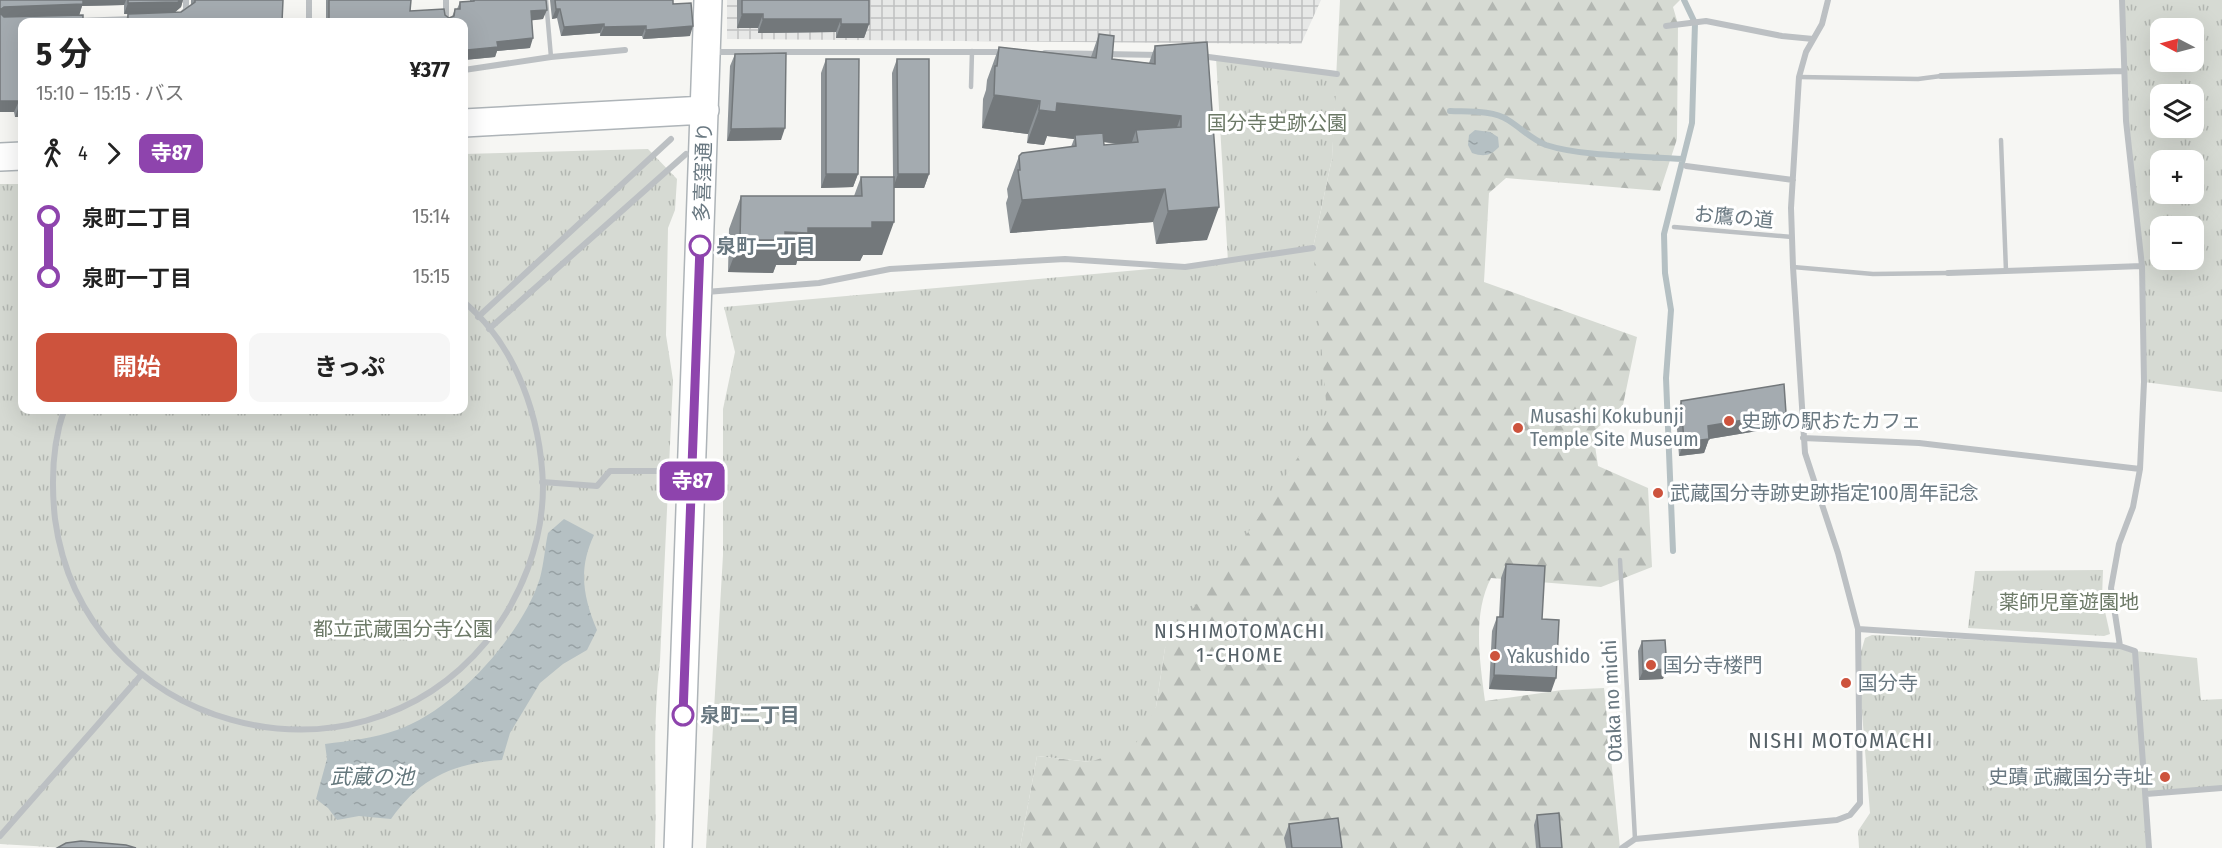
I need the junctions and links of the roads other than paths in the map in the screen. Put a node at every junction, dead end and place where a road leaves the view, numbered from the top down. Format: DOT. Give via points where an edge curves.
graph roads {
  1 [pos="186,0"];
  2 [pos="309,0"];
  3 [pos="446,0"];
  4 [pos="546,0"];
  5 [pos="708,0"];
  6 [pos="1828,0"];
  7 [pos="2122,0"];
  8 [pos="176,18"];
  9 [pos="309,18"];
  10 [pos="446,18"];
  11 [pos="1666,26"];
  12 [pos="1813,39"];
  13 [pos="625,50"];
  14 [pos="708,51"];
  15 [pos="972,51"];
  16 [pos="1007,52"];
  17 [pos="1042,53"];
  18 [pos="1170,55"];
  19 [pos="1193,56"];
  20 [pos="551,57"];
  21 [pos="468,69"];
  22 [pos="2123,71"];
  23 [pos="1337,74"];
  24 [pos="1941,76"];
  25 [pos="1799,77"];
  26 [pos="971,87"];
  27 [pos="705,110"];
  28 [pos="468,123"];
  29 [pos="671,139"];
  30 [pos="2001,140"];
  31 [pos="686,154"];
  32 [pos="18,156"];
  33 [pos="0,157"];
  34 [pos="1686,166"];
  35 [pos="1793,180"];
  36 [pos="1674,227"];
  37 [pos="1792,237"];
  38 [pos="1313,248"];
  39 [pos="2142,266"];
  40 [pos="1793,267"];
  41 [pos="2006,271"];
  42 [pos="1948,273"];
  43 [pos="699,292"];
  44 [pos="468,306"];
  45 [pos="478,317"];
  46 [pos="489,329"];
  47 [pos="63,414"];
  48 [pos="1803,438"];
  49 [pos="2140,469"];
  50 [pos="675,471"];
  51 [pos="542,482"];
  52 [pos="1620,560"];
  53 [pos="1858,629"];
  54 [pos="2120,646"];
  55 [pos="142,674"];
  56 [pos="2222,788"];
  57 [pos="2146,794"];
  58 [pos="0,836"];
  59 [pos="1635,839"];
  60 [pos="678,848"];
  61 [pos="1622,848"];
  62 [pos="2149,848"];
  1 -- 8 [label="street" via="186,10"];
  2 -- 9 [label="street"];
  3 -- 10 [label="street"];
  4 -- 20 [label="lane"];
  5 -- 14 [label="main road, 多喜窪通り"];
  6 -- 12 [label="street"];
  7 -- 22 [label="street"];
  11 -- 12 [label="street" via="1706,21"];
  12 -- 25 [label="street"];
  13 -- 20 [label="street"];
  14 -- 15 [label="street"];
  14 -- 27 [label="main road, 多喜窪通り"];
  15 -- 16 [label="street"];
  15 -- 26 [label="lane"];
  17 -- 18 [label="street"];
  19 -- 23 [label="street"];
  20 -- 21 [label="street"];
  22 -- 24 [label="street"];
  22 -- 39 [label="street"];
  24 -- 25 [label="lane"];
  25 -- 35 [label="street"];
  27 -- 28 [label="main road"];
  27 -- 43 [label="main road, 多喜窪通り"];
  29 -- 45 [label="street"];
  30 -- 41 [label="lane"];
  31 -- 46 [label="street"];
  32 -- 33 [label="main road"];
  34 -- 35 [label="street"];
  35 -- 37 [label="street"];
  36 -- 37 [label="lane, お鷹の道"];
  37 -- 40 [label="street"];
  38 -- 43 [label="street" via="1185,267 1065,259 890,269 819,283"];
  39 -- 41 [label="street"];
  39 -- 49 [label="street" via="2144,382"];
  40 -- 42 [label="lane" via="1874,274"];
  40 -- 48 [label="street"];
  41 -- 42 [label="street"];
  43 -- 60 [label="main road, 多喜窪通り"];
  44 -- 45 [label="street"];
  45 -- 46 [label="street"];
  46 -- 51 [label="street" via="514,366 532,410 542,457"];
  47 -- 55 [label="street" via="53,459 53,498 66,563 85,608 106,639"];
  48 -- 49 [label="street" via="1930,444"];
  48 -- 53 [label="street"];
  49 -- 54 [label="street" via="2111,588"];
  50 -- 51 [label="street" via="610,471 597,486"];
  51 -- 55 [label="street" via="536,544 522,585 501,623 473,657 440,686 402,708 333,728 282,730 241,724 202,711"];
  52 -- 59 [label="lane, Otaka no michi"];
  53 -- 54 [label="street"];
  53 -- 59 [label="street" via="1860,803 1850,815 1819,823"];
  54 -- 57 [label="street" via="2135,651"];
  55 -- 58 [label="street"];
  56 -- 57 [label="street"];
  57 -- 62 [label="street"];
  59 -- 61 [label="street"];
}
